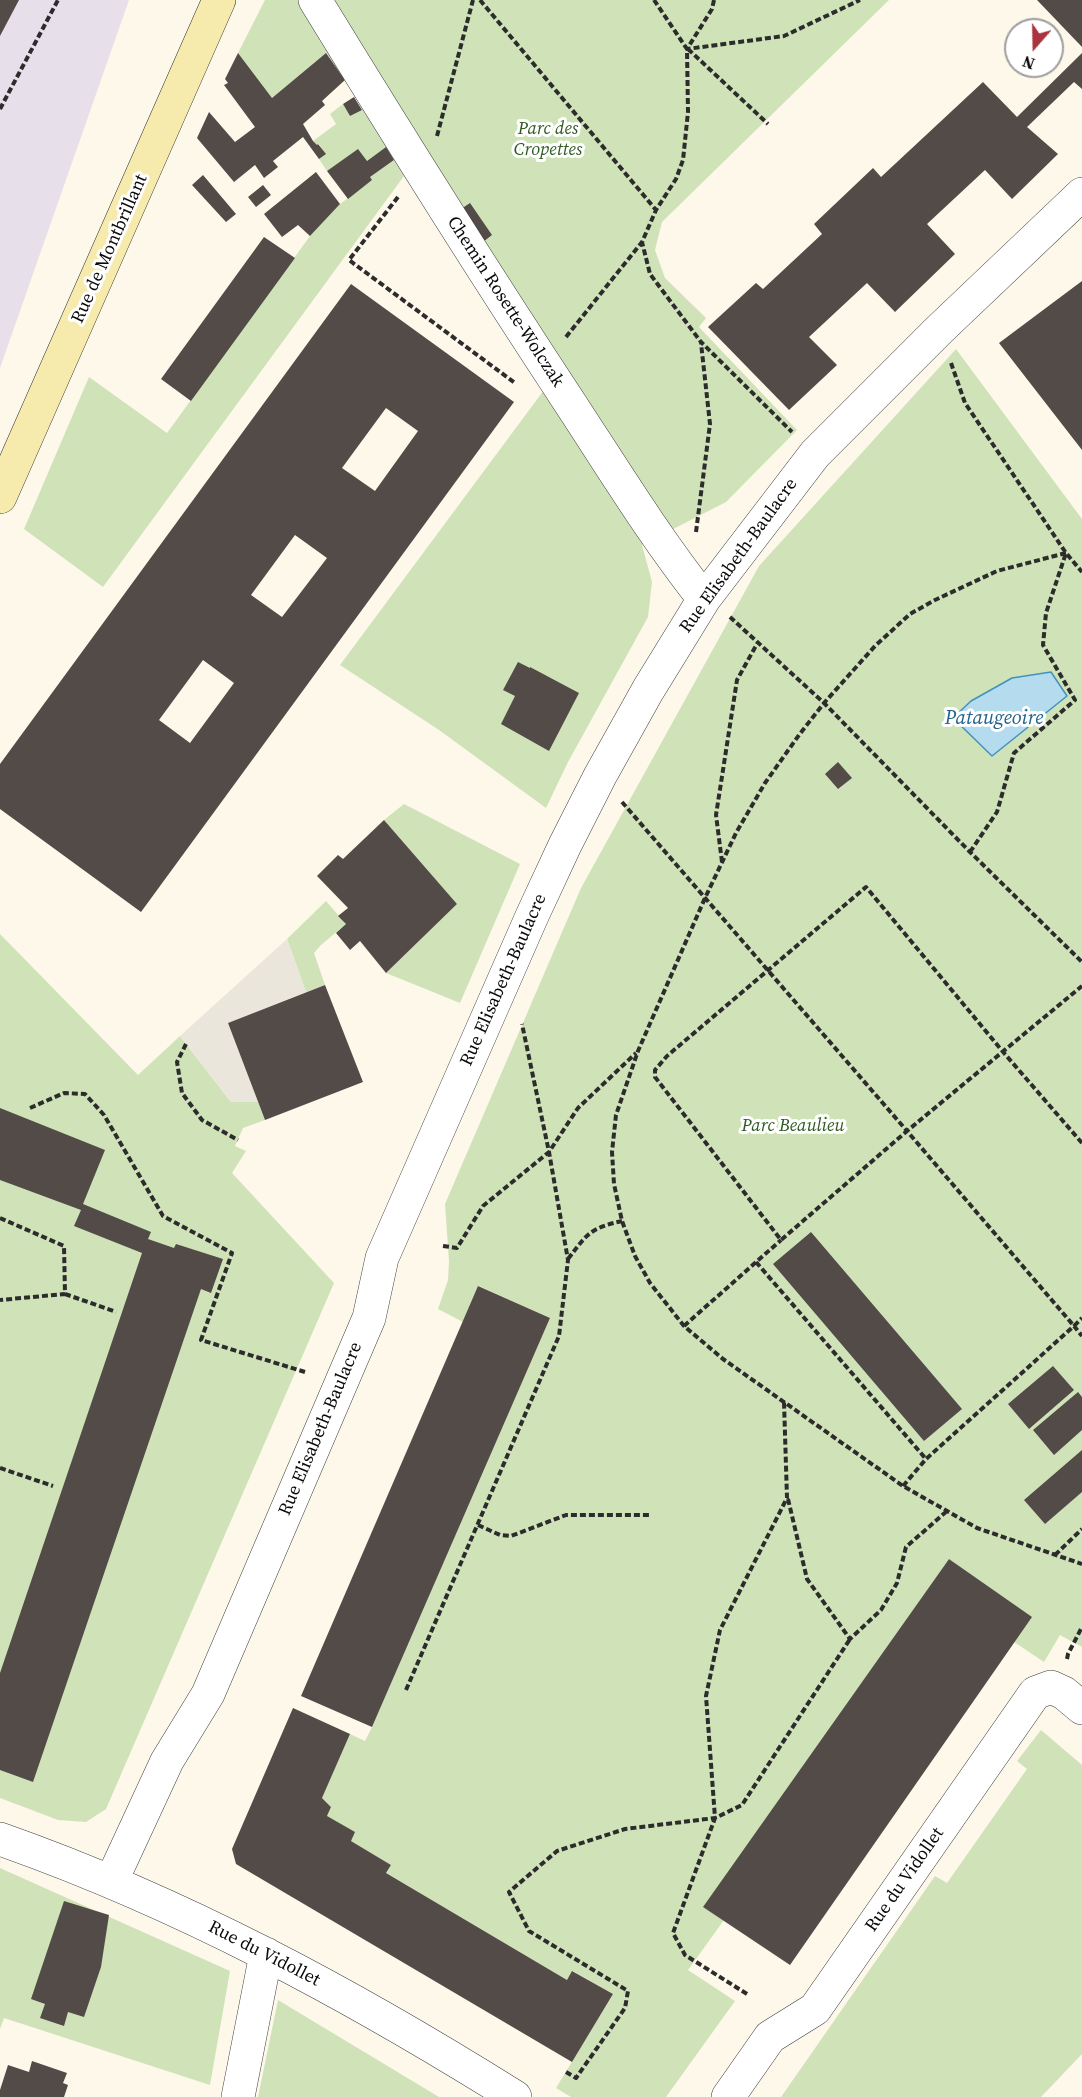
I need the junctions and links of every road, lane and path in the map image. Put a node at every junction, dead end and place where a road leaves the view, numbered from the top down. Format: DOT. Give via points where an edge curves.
graph roads {
  1 [pos="58,0"];
  2 [pos="219,0"];
  3 [pos="315,0"];
  4 [pos="480,0"];
  5 [pos="654,0"];
  6 [pos="714,0"];
  7 [pos="860,0"];
  8 [pos="687,49"];
  9 [pos="0,109"];
  10 [pos="768,124"];
  11 [pos="1082,194"];
  12 [pos="656,210"];
  13 [pos="411,307"];
  14 [pos="442,330"];
  15 [pos="939,330"];
  16 [pos="701,342"];
  17 [pos="795,435"];
  18 [pos="0,497"];
  19 [pos="1066,553"];
  20 [pos="677,566"];
  21 [pos="1082,572"];
  22 [pos="715,607"];
  23 [pos="758,642"];
  24 [pos="824,703"];
  25 [pos="619,798"];
  26 [pos="970,852"];
  27 [pos="722,863"];
  28 [pos="705,898"];
  29 [pos="1082,962"];
  30 [pos="767,972"];
  31 [pos="1082,986"];
  32 [pos="520,1018"];
  33 [pos="186,1044"];
  34 [pos="638,1051"];
  35 [pos="1004,1053"];
  36 [pos="30,1108"];
  37 [pos="907,1131"];
  38 [pos="238,1140"];
  39 [pos="1082,1143"];
  40 [pos="549,1152"];
  41 [pos="0,1218"];
  42 [pos="622,1221"];
  43 [pos="781,1240"];
  44 [pos="443,1246"];
  45 [pos="568,1260"];
  46 [pos="756,1262"];
  47 [pos="64,1294"];
  48 [pos="0,1300"];
  49 [pos="116,1312"];
  50 [pos="1082,1318"];
  51 [pos="684,1326"];
  52 [pos="1074,1326"];
  53 [pos="1082,1336"];
  54 [pos="305,1372"];
  55 [pos="784,1402"];
  56 [pos="926,1459"];
  57 [pos="0,1468"];
  58 [pos="53,1486"];
  59 [pos="903,1486"];
  60 [pos="787,1498"];
  61 [pos="947,1511"];
  62 [pos="650,1515"];
  63 [pos="478,1525"];
  64 [pos="1082,1529"];
  65 [pos="1055,1555"];
  66 [pos="1082,1564"];
  67 [pos="850,1640"];
  68 [pos="406,1690"];
  69 [pos="1082,1708"];
  70 [pos="715,1818"];
  71 [pos="0,1839"];
  72 [pos="111,1882"];
  73 [pos="266,1954"];
  74 [pos="747,1994"];
  75 [pos="566,2072"];
  76 [pos="238,2097"];
  77 [pos="515,2097"];
  78 [pos="728,2097"];
  1 -- 9 [label="path"];
  2 -- 18 [label="main road, Rue de Montbrillant"];
  3 -- 20 [label="street, Chemin Rosette-Wolczak" via="418,169"];
  4 -- 12 [label="path"];
  5 -- 8 [label="path"];
  6 -- 8 [label="path"];
  7 -- 8 [label="path" via="784,36"];
  8 -- 10 [label="path"];
  8 -- 12 [label="path" via="688,112 683,160"];
  11 -- 15 [label="street, Rue Elisabeth-Baulacre"];
  12 -- 16 [label="path" via="642,242 650,274"];
  13 -- 14 [label="path"];
  15 -- 19 [label="path" via="965,403"];
  15 -- 22 [label="street, Rue Elisabeth-Baulacre" via="814,454"];
  16 -- 17 [label="path"];
  16 -- 20 [label="path" via="710,424 695,539"];
  19 -- 21 [label="path"];
  19 -- 24 [label="path" via="997,571 910,614"];
  19 -- 26 [label="path" via="1046,613 1043,645 1075,700 1014,753 997,812"];
  20 -- 22 [label="street, Chemin Rosette-Wolczak"];
  22 -- 23 [label="path"];
  22 -- 72 [label="street, Rue Elisabeth-Baulacre" via="648,690 600,776 532,916 382,1258 369,1318 207,1694 166,1761"];
  23 -- 24 [label="path"];
  23 -- 27 [label="path" via="737,680 716,815"];
  24 -- 26 [label="path"];
  24 -- 27 [label="path" via="765,783"];
  25 -- 28 [label="path"];
  26 -- 29 [label="path"];
  27 -- 28 [label="path"];
  28 -- 30 [label="path"];
  28 -- 34 [label="path"];
  30 -- 35 [label="path" via="866,886"];
  30 -- 37 [label="path"];
  30 -- 43 [label="path" via="667,1056 655,1070 655,1077"];
  31 -- 35 [label="path"];
  32 -- 40 [label="path"];
  33 -- 38 [label="path" via="177,1062 182,1093 202,1120"];
  34 -- 40 [label="path" via="578,1108"];
  34 -- 42 [label="path" via="616,1115 612,1152"];
  35 -- 37 [label="path"];
  35 -- 39 [label="path"];
  36 -- 54 [label="path" via="64,1093 85,1094 104,1115 163,1216 231,1253 201,1340"];
  37 -- 43 [label="path"];
  37 -- 52 [label="path"];
  40 -- 44 [label="path" via="483,1206 457,1248"];
  40 -- 45 [label="path"];
  41 -- 47 [label="path" via="64,1246"];
  42 -- 45 [label="path" via="601,1225 588,1233"];
  42 -- 51 [label="path" via="634,1256"];
  43 -- 46 [label="path"];
  45 -- 63 [label="path" via="559,1336"];
  46 -- 51 [label="path"];
  46 -- 56 [label="path"];
  47 -- 48 [label="path"];
  47 -- 49 [label="path"];
  50 -- 52 [label="path"];
  51 -- 55 [label="path"];
  52 -- 53 [label="path"];
  52 -- 56 [label="path"];
  55 -- 59 [label="path"];
  55 -- 60 [label="path"];
  56 -- 59 [label="path"];
  57 -- 58 [label="path"];
  59 -- 61 [label="path"];
  60 -- 67 [label="path" via="807,1579"];
  60 -- 70 [label="path" via="720,1630 706,1696"];
  61 -- 65 [label="path" via="976,1528"];
  61 -- 67 [label="path" via="906,1547 897,1583 881,1610"];
  62 -- 63 [label="path" via="566,1515 511,1536"];
  63 -- 68 [label="path"];
  64 -- 65 [label="path"];
  65 -- 66 [label="path"];
  67 -- 70 [label="path" via="742,1805"];
  69 -- 78 [label="street, Rue du Vidollet" via="1064,1692 1051,1687 1035,1693 815,2009 770,2037"];
  70 -- 74 [label="path" via="673,1933 685,1955"];
  70 -- 75 [label="path" via="626,1828 557,1851 509,1892 528,1931 628,1991 626,2008 576,2078"];
  71 -- 72 [label="street, Rue du Vidollet"];
  72 -- 73 [label="street, Rue du Vidollet"];
  73 -- 76 [label="street"];
  73 -- 77 [label="street, Rue du Vidollet" via="433,2046"];
}
